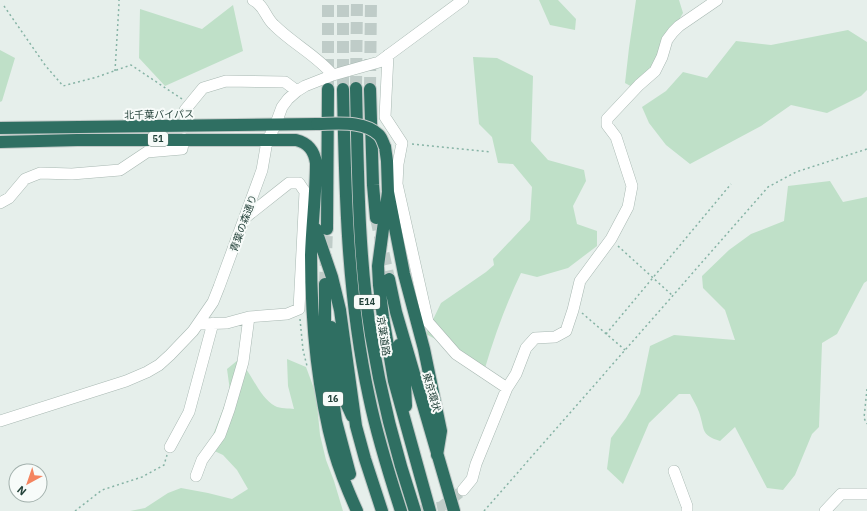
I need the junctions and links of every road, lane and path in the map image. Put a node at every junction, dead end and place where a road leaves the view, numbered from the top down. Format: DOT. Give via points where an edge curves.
graph roads {
  1 [pos="118,0"];
  2 [pos="253,0"];
  3 [pos="463,0"];
  4 [pos="717,0"];
  5 [pos="4,6"];
  6 [pos="388,55"];
  7 [pos="115,70"];
  8 [pos="333,75"];
  9 [pos="356,88"];
  10 [pos="328,89"];
  11 [pos="343,89"];
  12 [pos="370,89"];
  13 [pos="297,91"];
  14 [pos="190,104"];
  15 [pos="185,126"];
  16 [pos="275,126"];
  17 [pos="0,128"];
  18 [pos="184,139"];
  19 [pos="266,141"];
  20 [pos="0,142"];
  21 [pos="402,143"];
  22 [pos="867,149"];
  23 [pos="491,152"];
  24 [pos="730,184"];
  25 [pos="388,192"];
  26 [pos="0,202"];
  27 [pos="312,216"];
  28 [pos="245,217"];
  29 [pos="376,218"];
  30 [pos="327,229"];
  31 [pos="611,239"];
  32 [pos="652,277"];
  33 [pos="389,279"];
  34 [pos="325,284"];
  35 [pos="673,296"];
  36 [pos="325,305"];
  37 [pos="574,306"];
  38 [pos="396,312"];
  39 [pos="250,317"];
  40 [pos="213,323"];
  41 [pos="198,324"];
  42 [pos="606,334"];
  43 [pos="625,350"];
  44 [pos="507,388"];
  45 [pos="867,389"];
  46 [pos="0,421"];
  47 [pos="867,424"];
  48 [pos="356,426"];
  49 [pos="406,426"];
  50 [pos="170,447"];
  51 [pos="437,455"];
  52 [pos="674,471"];
  53 [pos="196,476"];
  54 [pos="463,490"];
  55 [pos="867,494"];
  56 [pos="74,511"];
  57 [pos="357,511"];
  58 [pos="362,511"];
  59 [pos="382,511"];
  60 [pos="402,511"];
  61 [pos="415,511"];
  62 [pos="430,511"];
  63 [pos="454,511"];
  64 [pos="484,511"];
  65 [pos="687,511"];
  66 [pos="825,511"];
  1 -- 7 [label="path"];
  2 -- 8 [label="street" via="262,7 273,25 324,64"];
  3 -- 6 [label="street, 青葉の森通り"];
  4 -- 31 [label="street" via="673,32 667,40 655,71 607,119 616,137 632,186 628,207"];
  5 -- 7 [label="path" via="45,65 63,86 97,78"];
  6 -- 8 [label="street, 青葉の森通り" via="378,62"];
  6 -- 21 [label="street" via="385,117"];
  7 -- 14 [label="path" via="130,65"];
  8 -- 13 [label="street, 青葉の森通り"];
  9 -- 61 [label="highway, 京葉道路 / E14" via="359,205 371,335 385,406"];
  10 -- 30 [label="highway"];
  11 -- 60 [label="highway, E14" via="345,204 356,324 368,397"];
  12 -- 29 [label="highway"];
  13 -- 14 [label="street" via="285,82 226,81 203,88"];
  13 -- 16 [label="street, 青葉の森通り" via="282,107"];
  14 -- 15 [label="street" via="185,110"];
  15 -- 16 [label="highway, 北千葉バイパス / 51"];
  15 -- 17 [label="highway, 北千葉バイパス / 51"];
  16 -- 19 [label="street, 青葉の森通り"];
  16 -- 25 [label="highway, 北千葉バイパス / 51, bridge" via="348,124 375,132 385,147 388,161"];
  18 -- 19 [label="highway, 51"];
  18 -- 20 [label="highway, 51"];
  18 -- 26 [label="street" via="182,149 147,152 120,170 72,174 40,173 24,179 9,198"];
  19 -- 27 [label="highway, 51" via="296,140 303,142 313,151 316,168"];
  19 -- 28 [label="street, 青葉の森通り" via="262,170"];
  21 -- 23 [label="path"];
  21 -- 44 [label="street" via="397,184 428,322 456,354"];
  22 -- 35 [label="path" via="796,172 768,187"];
  24 -- 32 [label="path"];
  25 -- 49 [label="highway" via="379,251 379,285 394,381"];
  25 -- 51 [label="highway" via="404,274 424,349 441,432"];
  27 -- 48 [label="highway" via="340,310"];
  27 -- 57 [label="highway" via="312,309 324,404 334,451"];
  28 -- 39 [label="street" via="288,183 299,183 305,192 299,309 287,314"];
  28 -- 41 [label="street, 青葉の森通り" via="213,302"];
  31 -- 32 [label="path"];
  31 -- 37 [label="street" via="580,281"];
  32 -- 35 [label="path"];
  32 -- 42 [label="path"];
  33 -- 38 [label="highway, 東京環状"];
  34 -- 36 [label="highway, 16"];
  35 -- 43 [label="path"];
  36 -- 48 [label="highway" via="343,396"];
  36 -- 58 [label="highway, 16" via="325,341 336,421"];
  37 -- 42 [label="path"];
  37 -- 44 [label="street" via="566,331 555,337 535,338 526,348 516,374"];
  38 -- 49 [label="highway" via="405,383"];
  38 -- 51 [label="highway, 東京環状"];
  39 -- 40 [label="street"];
  39 -- 53 [label="street" via="243,362 229,410 220,435 202,460"];
  40 -- 41 [label="street"];
  40 -- 50 [label="street" via="189,412"];
  41 -- 46 [label="street, 青葉の森通り" via="160,365 147,372"];
  42 -- 43 [label="path"];
  43 -- 64 [label="path"];
  44 -- 54 [label="street" via="472,479"];
  45 -- 47 [label="path" via="864,418"];
  48 -- 59 [label="highway"];
  49 -- 62 [label="highway"];
  50 -- 56 [label="path" via="164,465 142,477 102,490"];
  51 -- 63 [label="highway, 東京環状"];
  52 -- 65 [label="street"];
  55 -- 66 [label="street" via="841,494"];
}
